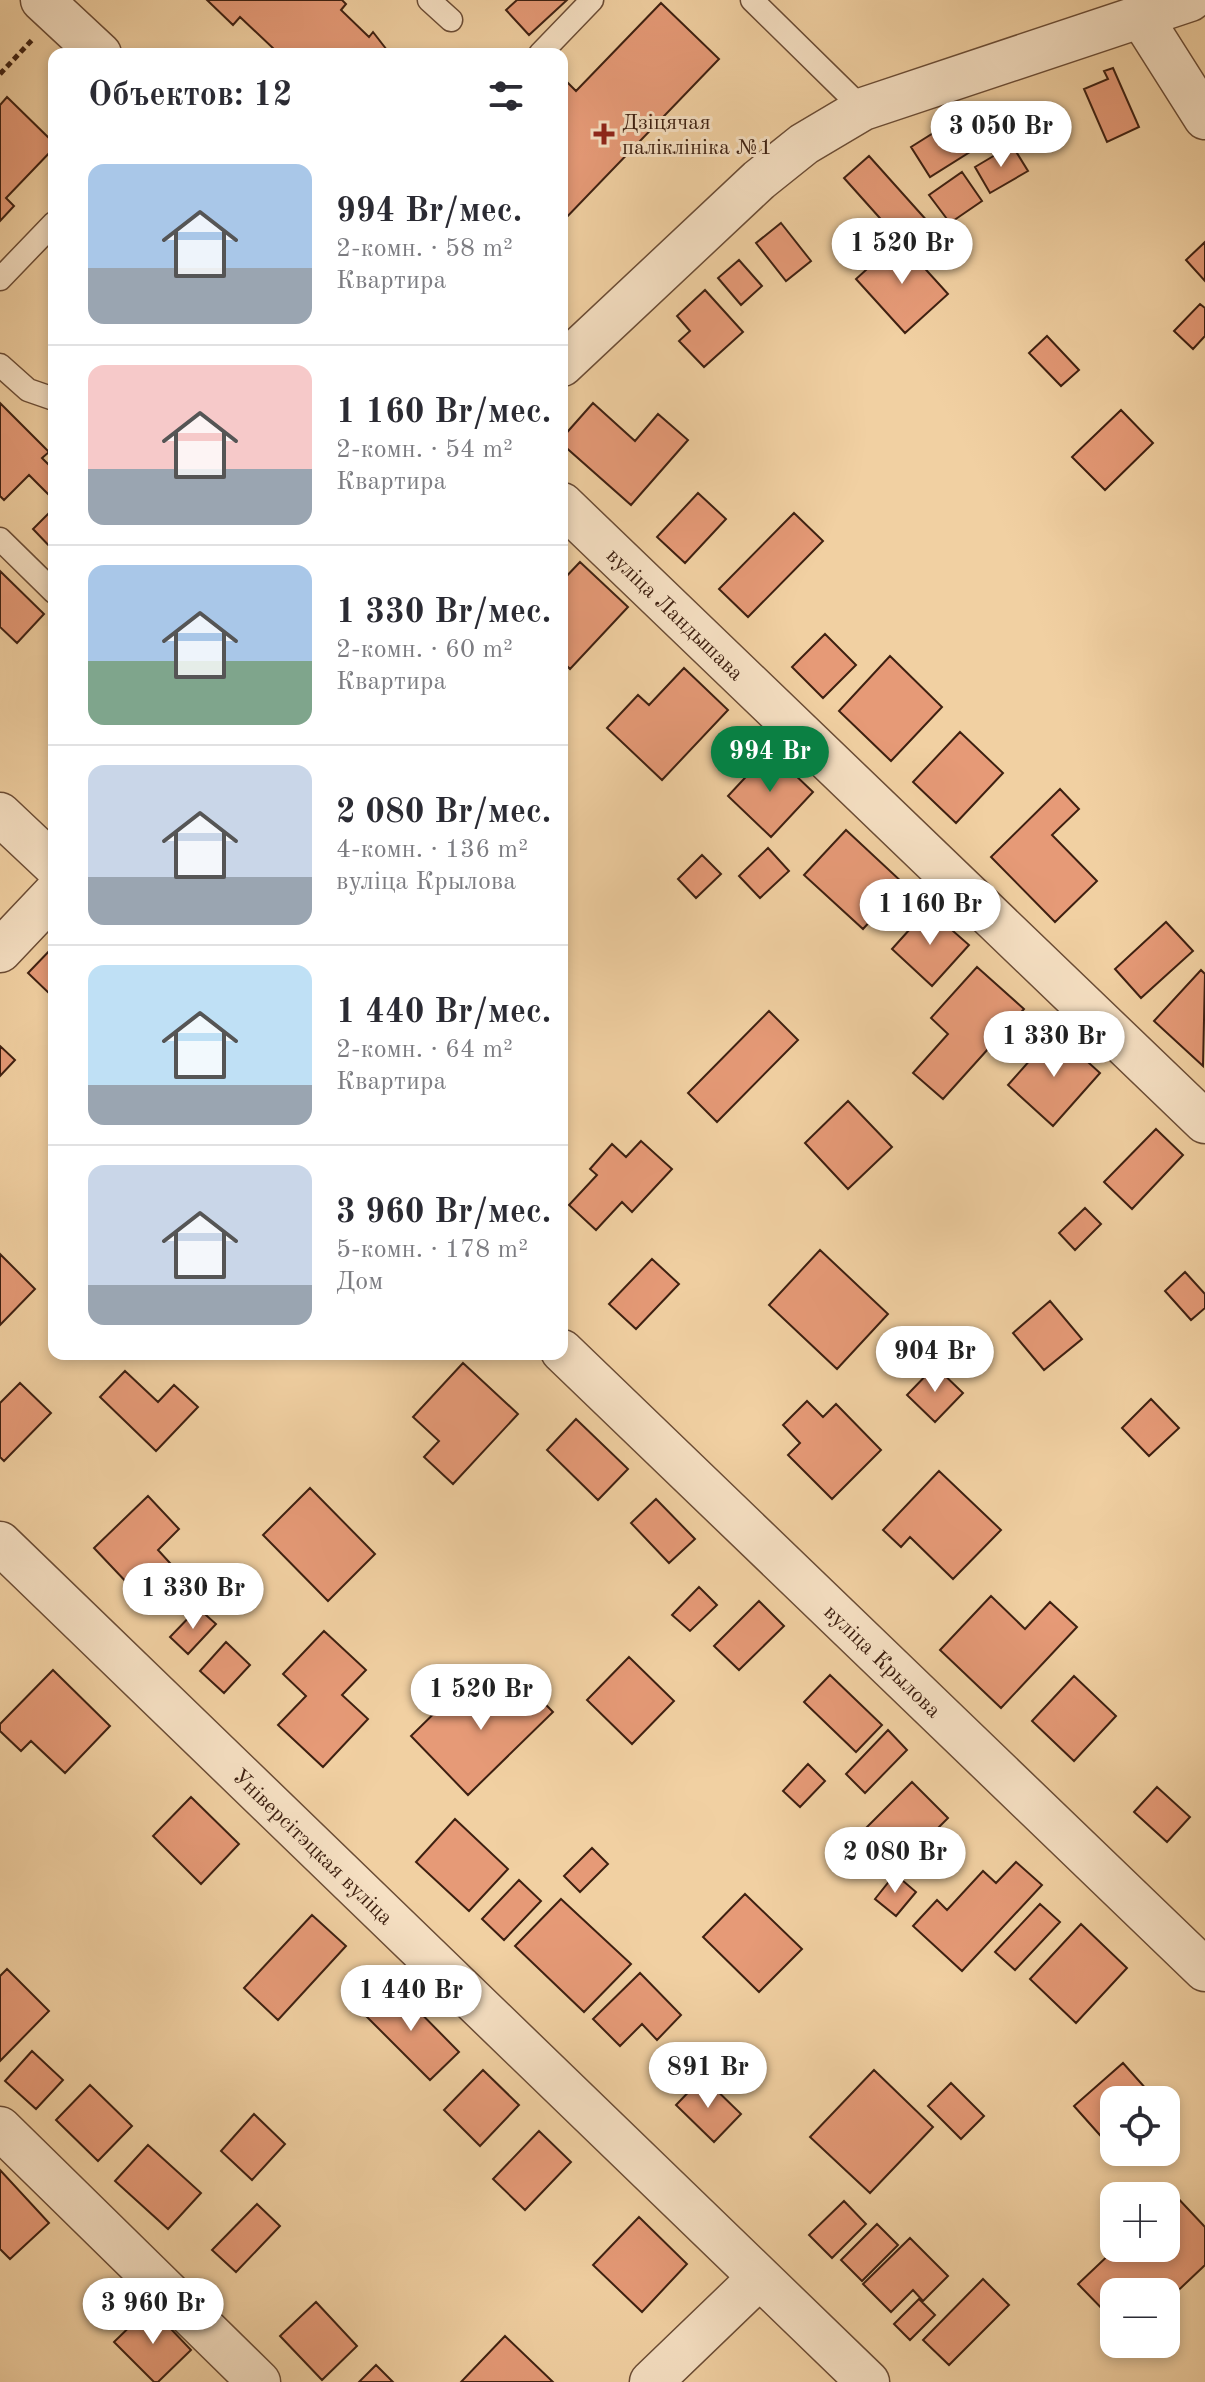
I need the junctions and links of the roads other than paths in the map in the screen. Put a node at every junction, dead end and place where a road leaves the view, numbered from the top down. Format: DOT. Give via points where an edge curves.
graph roads {
  1 [pos="429,0"];
  2 [pos="592,0"];
  3 [pos="752,0"];
  4 [pos="1190,0"];
  5 [pos="1141,17"];
  6 [pos="39,18"];
  7 [pos="451,20"];
  8 [pos="90,48"];
  9 [pos="546,48"];
  10 [pos="863,109"];
  11 [pos="1205,118"];
  12 [pos="48,229"];
  13 [pos="0,279"];
  14 [pos="568,359"];
  15 [pos="0,365"];
  16 [pos="48,397"];
  17 [pos="568,510"];
  18 [pos="0,539"];
  19 [pos="48,586"];
  20 [pos="0,814"];
  21 [pos="48,859"];
  22 [pos="48,900"];
  23 [pos="0,951"];
  24 [pos="1205,1122"];
  25 [pos="568,1357"];
  26 [pos="0,1543"];
  27 [pos="1205,1970"];
  28 [pos="0,2128"];
  29 [pos="759,2278"];
  30 [pos="259,2382"];
  31 [pos="651,2382"];
  32 [pos="868,2382"];
  1 -- 7 [label="lane"];
  2 -- 9 [label="lane"];
  3 -- 10 [label="lane"];
  4 -- 5 [label="street"];
  5 -- 10 [label="street"];
  5 -- 11 [label="street"];
  6 -- 8 [label="street"];
  10 -- 14 [label="street" via="804,144 759,180"];
  12 -- 13 [label="lane"];
  15 -- 16 [label="lane" via="28,390"];
  17 -- 24 [label="street, вуліца Ландышава"];
  18 -- 19 [label="lane"];
  20 -- 21 [label="street"];
  22 -- 23 [label="street"];
  25 -- 27 [label="street, вуліца Крылова"];
  26 -- 29 [label="street, Універсітэцкая вуліца"];
  28 -- 30 [label="street"];
  29 -- 31 [label="street"];
  29 -- 32 [label="street, Універсітэцкая вуліца"];
}
